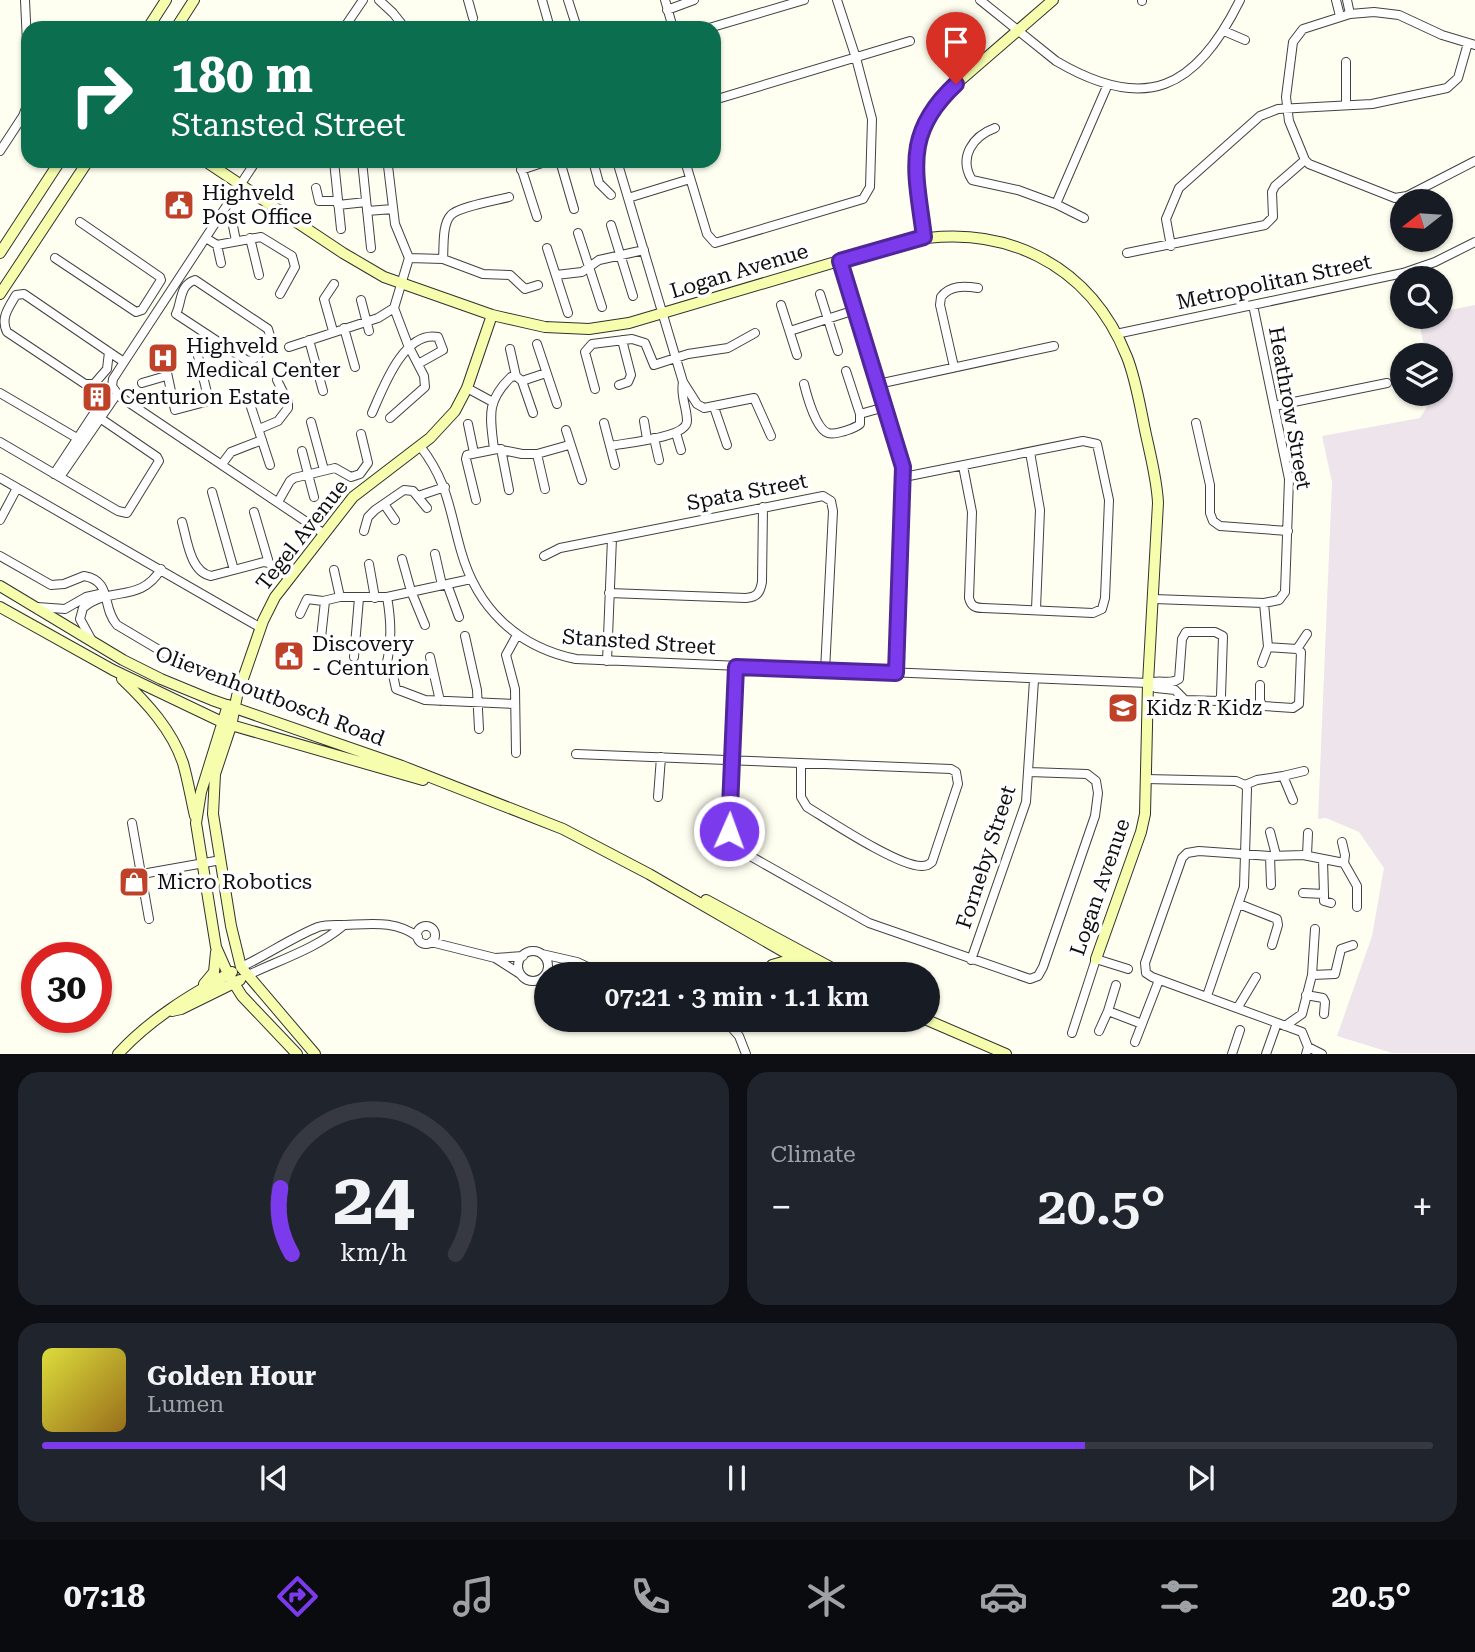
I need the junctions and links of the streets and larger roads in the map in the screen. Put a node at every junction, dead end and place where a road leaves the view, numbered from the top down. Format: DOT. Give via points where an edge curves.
graph roads {
  1 [pos="25,0"];
  2 [pos="166,0"];
  3 [pos="194,0"];
  4 [pos="363,0"];
  5 [pos="379,0"];
  6 [pos="468,0"];
  7 [pos="542,0"];
  8 [pos="568,0"];
  9 [pos="665,0"];
  10 [pos="694,0"];
  11 [pos="804,0"];
  12 [pos="837,0"];
  13 [pos="981,0"];
  14 [pos="1053,0"];
  15 [pos="1240,0"];
  16 [pos="1336,0"];
  17 [pos="1347,0"];
  18 [pos="667,10"];
  19 [pos="1350,13"];
  20 [pos="1340,16"];
  21 [pos="473,19"];
  22 [pos="26,21"];
  23 [pos="152,21"];
  24 [pos="180,21"];
  25 [pos="349,21"];
  26 [pos="399,21"];
  27 [pos="548,21"];
  28 [pos="575,21"];
  29 [pos="671,21"];
  30 [pos="721,24"];
  31 [pos="1018,31"];
  32 [pos="1224,31"];
  33 [pos="1245,40"];
  34 [pos="910,41"];
  35 [pos="1472,44"];
  36 [pos="856,58"];
  37 [pos="1346,62"];
  38 [pos="1108,84"];
  39 [pos="721,98"];
  40 [pos="1346,106"];
  41 [pos="1287,109"];
  42 [pos="21,119"];
  43 [pos="995,128"];
  44 [pos="0,151"];
  45 [pos="1305,160"];
  46 [pos="1475,161"];
  47 [pos="55,168"];
  48 [pos="83,168"];
  49 [pos="215,168"];
  50 [pos="251,168"];
  51 [pos="335,168"];
  52 [pos="363,168"];
  53 [pos="388,168"];
  54 [pos="521,168"];
  55 [pos="561,168"];
  56 [pos="595,168"];
  57 [pos="619,168"];
  58 [pos="686,168"];
  59 [pos="690,179"];
  60 [pos="240,185"];
  61 [pos="316,188"];
  62 [pos="611,195"];
  63 [pos="509,197"];
  64 [pos="628,198"];
  65 [pos="338,203"];
  66 [pos="1056,204"];
  67 [pos="367,206"];
  68 [pos="393,209"];
  69 [pos="574,209"];
  70 [pos="922,216"];
  71 [pos="537,217"];
  72 [pos="1084,218"];
  73 [pos="232,221"];
  74 [pos="80,222"];
  75 [pos="611,225"];
  76 [pos="341,229"];
  77 [pos="578,233"];
  78 [pos="944,236"];
  79 [pos="924,237"];
  80 [pos="206,238"];
  81 [pos="250,238"];
  82 [pos="236,241"];
  83 [pos="1475,242"];
  84 [pos="217,245"];
  85 [pos="1171,246"];
  86 [pos="371,248"];
  87 [pos="547,248"];
  88 [pos="644,250"];
  89 [pos="0,253"];
  90 [pos="1127,253"];
  91 [pos="621,256"];
  92 [pos="55,258"];
  93 [pos="409,258"];
  94 [pos="443,259"];
  95 [pos="840,261"];
  96 [pos="221,263"];
  97 [pos="589,267"];
  98 [pos="259,275"];
  99 [pos="556,275"];
  100 [pos="334,284"];
  101 [pos="401,284"];
  102 [pos="538,285"];
  103 [pos="978,288"];
  104 [pos="0,294"];
  105 [pos="153,294"];
  106 [pos="280,294"];
  107 [pos="820,294"];
  108 [pos="633,296"];
  109 [pos="361,300"];
  110 [pos="163,303"];
  111 [pos="1253,304"];
  112 [pos="781,305"];
  113 [pos="602,307"];
  114 [pos="394,308"];
  115 [pos="856,310"];
  116 [pos="568,313"];
  117 [pos="176,314"];
  118 [pos="662,314"];
  119 [pos="492,315"];
  120 [pos="828,319"];
  121 [pos="366,321"];
  122 [pos="344,328"];
  123 [pos="333,331"];
  124 [pos="369,331"];
  125 [pos="790,331"];
  126 [pos="755,333"];
  127 [pos="1116,334"];
  128 [pos="309,340"];
  129 [pos="622,340"];
  130 [pos="537,344"];
  131 [pos="408,345"];
  132 [pos="1054,346"];
  133 [pos="289,347"];
  134 [pos="162,349"];
  135 [pos="510,349"];
  136 [pos="838,351"];
  137 [pos="109,352"];
  138 [pos="797,355"];
  139 [pos="198,356"];
  140 [pos="677,358"];
  141 [pos="124,362"];
  142 [pos="418,364"];
  143 [pos="355,367"];
  144 [pos="954,367"];
  145 [pos="846,371"];
  146 [pos="546,373"];
  147 [pos="166,376"];
  148 [pos="217,376"];
  149 [pos="519,378"];
  150 [pos="277,380"];
  151 [pos="206,381"];
  152 [pos="683,382"];
  153 [pos="142,383"];
  154 [pos="1387,383"];
  155 [pos="804,384"];
  156 [pos="878,384"];
  157 [pos="619,385"];
  158 [pos="467,388"];
  159 [pos="594,389"];
  160 [pos="114,390"];
  161 [pos="323,391"];
  162 [pos="0,393"];
  163 [pos="764,396"];
  164 [pos="754,398"];
  165 [pos="491,401"];
  166 [pos="250,404"];
  167 [pos="557,404"];
  168 [pos="1275,406"];
  169 [pos="714,407"];
  170 [pos="885,407"];
  171 [pos="175,410"];
  172 [pos="372,412"];
  173 [pos="533,413"];
  174 [pos="860,414"];
  175 [pos="97,416"];
  176 [pos="390,418"];
  177 [pos="644,421"];
  178 [pos="311,422"];
  179 [pos="604,423"];
  180 [pos="1196,423"];
  181 [pos="468,424"];
  182 [pos="166,427"];
  183 [pos="259,429"];
  184 [pos="566,430"];
  185 [pos="676,433"];
  186 [pos="361,434"];
  187 [pos="771,436"];
  188 [pos="651,439"];
  189 [pos="81,440"];
  190 [pos="262,440"];
  191 [pos="0,442"];
  192 [pos="727,444"];
  193 [pos="569,445"];
  194 [pos="420,446"];
  195 [pos="610,446"];
  196 [pos="498,449"];
  197 [pos="681,450"];
  198 [pos="302,451"];
  199 [pos="1030,452"];
  200 [pos="474,453"];
  201 [pos="537,454"];
  202 [pos="659,460"];
  203 [pos="222,464"];
  204 [pos="270,465"];
  205 [pos="615,465"];
  206 [pos="963,466"];
  207 [pos="324,470"];
  208 [pos="308,473"];
  209 [pos="57,475"];
  210 [pos="904,477"];
  211 [pos="0,478"];
  212 [pos="582,480"];
  213 [pos="445,487"];
  214 [pos="17,488"];
  215 [pos="545,489"];
  216 [pos="509,490"];
  217 [pos="212,492"];
  218 [pos="418,496"];
  219 [pos="314,497"];
  220 [pos="476,500"];
  221 [pos="278,502"];
  222 [pos="384,504"];
  223 [pos="763,507"];
  224 [pos="427,508"];
  225 [pos="254,512"];
  226 [pos="0,520"];
  227 [pos="395,520"];
  228 [pos="182,522"];
  229 [pos="1288,530"];
  230 [pos="364,531"];
  231 [pos="323,533"];
  232 [pos="611,538"];
  233 [pos="435,554"];
  234 [pos="0,556"];
  235 [pos="544,556"];
  236 [pos="402,559"];
  237 [pos="269,563"];
  238 [pos="369,564"];
  239 [pos="161,569"];
  240 [pos="234,569"];
  241 [pos="334,570"];
  242 [pos="289,578"];
  243 [pos="471,579"];
  244 [pos="444,585"];
  245 [pos="0,586"];
  246 [pos="411,591"];
  247 [pos="609,593"];
  248 [pos="107,595"];
  249 [pos="340,597"];
  250 [pos="387,597"];
  251 [pos="359,598"];
  252 [pos="375,598"];
  253 [pos="1154,599"];
  254 [pos="325,601"];
  255 [pos="1264,603"];
  256 [pos="0,607"];
  257 [pos="34,607"];
  258 [pos="1036,609"];
  259 [pos="300,614"];
  260 [pos="459,617"];
  261 [pos="425,625"];
  262 [pos="261,628"];
  263 [pos="1307,634"];
  264 [pos="517,635"];
  265 [pos="465,636"];
  266 [pos="94,643"];
  267 [pos="320,647"];
  268 [pos="1268,647"];
  269 [pos="1297,649"];
  270 [pos="354,657"];
  271 [pos="430,657"];
  272 [pos="607,661"];
  273 [pos="1262,663"];
  274 [pos="386,666"];
  275 [pos="736,667"];
  276 [pos="113,670"];
  277 [pos="825,671"];
  278 [pos="896,673"];
  279 [pos="393,675"];
  280 [pos="216,679"];
  281 [pos="1034,680"];
  282 [pos="1149,683"];
  283 [pos="1260,685"];
  284 [pos="440,701"];
  285 [pos="234,703"];
  286 [pos="477,703"];
  287 [pos="515,704"];
  288 [pos="228,724"];
  289 [pos="479,729"];
  290 [pos="516,753"];
  291 [pos="576,754"];
  292 [pos="661,757"];
  293 [pos="732,759"];
  294 [pos="801,763"];
  295 [pos="1304,771"];
  296 [pos="1029,772"];
  297 [pos="1283,776"];
  298 [pos="1146,779"];
  299 [pos="1245,785"];
  300 [pos="459,789"];
  301 [pos="658,797"];
  302 [pos="1293,800"];
  303 [pos="132,823"];
  304 [pos="196,823"];
  305 [pos="1270,832"];
  306 [pos="1307,833"];
  307 [pos="1342,842"];
  308 [pos="1246,854"];
  309 [pos="1273,856"];
  310 [pos="1307,856"];
  311 [pos="221,860"];
  312 [pos="1323,860"];
  313 [pos="202,862"];
  314 [pos="1344,863"];
  315 [pos="142,874"];
  316 [pos="649,874"];
  317 [pos="1271,885"];
  318 [pos="1303,893"];
  319 [pos="1324,894"];
  320 [pos="703,899"];
  321 [pos="1331,903"];
  322 [pos="1239,904"];
  323 [pos="1357,906"];
  324 [pos="149,919"];
  325 [pos="344,925"];
  326 [pos="422,927"];
  327 [pos="405,929"];
  328 [pos="1315,929"];
  329 [pos="418,937"];
  330 [pos="433,938"];
  331 [pos="1272,945"];
  332 [pos="1353,945"];
  333 [pos="216,947"];
  334 [pos="781,951"];
  335 [pos="542,954"];
  336 [pos="523,956"];
  337 [pos="495,958"];
  338 [pos="1096,959"];
  339 [pos="564,960"];
  340 [pos="971,960"];
  341 [pos="546,962"];
  342 [pos="558,962"];
  343 [pos="575,962"];
  344 [pos="801,962"];
  345 [pos="821,962"];
  346 [pos="1128,969"];
  347 [pos="244,972"];
  348 [pos="520,974"];
  349 [pos="1312,975"];
  350 [pos="1256,977"];
  351 [pos="1155,978"];
  352 [pos="231,979"];
  353 [pos="534,980"];
  354 [pos="1116,985"];
  355 [pos="194,993"];
  356 [pos="1306,995"];
  357 [pos="1208,996"];
  358 [pos="1238,1007"];
  359 [pos="169,1011"];
  360 [pos="1108,1011"];
  361 [pos="1324,1014"];
  362 [pos="287,1023"];
  363 [pos="1142,1024"];
  364 [pos="1281,1024"];
  365 [pos="941,1026"];
  366 [pos="1240,1030"];
  367 [pos="1099,1031"];
  368 [pos="737,1032"];
  369 [pos="1072,1032"];
  370 [pos="277,1033"];
  371 [pos="1135,1042"];
  372 [pos="1307,1051"];
  373 [pos="118,1054"];
  374 [pos="297,1054"];
  375 [pos="315,1054"];
  376 [pos="746,1054"];
  377 [pos="993,1054"];
  378 [pos="1006,1054"];
  379 [pos="1232,1054"];
  380 [pos="1266,1054"];
  381 [pos="1322,1054"];
  1 -- 22 [label="street"];
  2 -- 23 [label="street"];
  3 -- 24 [label="street"];
  4 -- 25 [label="street"];
  5 -- 26 [label="street"];
  6 -- 21 [label="street"];
  7 -- 27 [label="street"];
  8 -- 28 [label="street"];
  9 -- 18 [label="street"];
  10 -- 18 [label="street"];
  11 -- 30 [label="street"];
  12 -- 36 [label="street"];
  13 -- 31 [label="street"];
  14 -- 31 [label="street"];
  15 -- 32 [label="street"];
  16 -- 20 [label="street"];
  17 -- 19 [label="street"];
  18 -- 29 [label="street"];
  19 -- 20 [label="street"];
  19 -- 35 [label="street" via="1399,15"];
  20 -- 41 [label="street" via="1303,29 1294,37"];
  31 -- 38 [label="street" via="1069,69"];
  31 -- 70 [label="street" via="956,84 922,127 915,158"];
  32 -- 33 [label="street"];
  32 -- 38 [label="street" via="1167,85 1143,89"];
  34 -- 36 [label="street"];
  35 -- 40 [label="street" via="1458,78 1447,88"];
  36 -- 39 [label="street"];
  36 -- 59 [label="street" via="873,124 870,187 863,199 716,243 707,233"];
  37 -- 40 [label="street"];
  38 -- 66 [label="street"];
  40 -- 41 [label="street"];
  41 -- 45 [label="street"];
  41 -- 85 [label="street" via="1260,116 1186,179 1166,219"];
  42 -- 44 [label="street"];
  43 -- 66 [label="street" via="979,135 970,146 972,180"];
  45 -- 46 [label="street" via="1395,198"];
  45 -- 85 [label="street" via="1275,186 1273,217 1265,225"];
  47 -- 89 [label="street"];
  48 -- 104 [label="street"];
  49 -- 60 [label="street, Logan Avenue"];
  50 -- 60 [label="street"];
  51 -- 65 [label="street"];
  52 -- 67 [label="street"];
  53 -- 68 [label="street"];
  54 -- 71 [label="street"];
  55 -- 69 [label="street"];
  56 -- 62 [label="street" via="599,183"];
  57 -- 64 [label="street"];
  58 -- 59 [label="street"];
  59 -- 64 [label="street"];
  60 -- 80 [label="street"];
  60 -- 101 [label="street, Logan Avenue" via="366,268"];
  61 -- 65 [label="street" via="319,201"];
  63 -- 94 [label="street" via="450,215"];
  64 -- 88 [label="street"];
  65 -- 67 [label="street"];
  65 -- 76 [label="street"];
  66 -- 72 [label="street"];
  67 -- 68 [label="street"];
  67 -- 86 [label="street"];
  68 -- 93 [label="street" via="396,230"];
  70 -- 78 [label="street"];
  70 -- 79 [label="street"];
  73 -- 82 [label="street"];
  74 -- 105 [label="street" via="159,276"];
  75 -- 91 [label="street"];
  77 -- 97 [label="street"];
  78 -- 79 [label="street, Logan Avenue"];
  78 -- 127 [label="street, Logan Avenue" via="997,241 1049,261 1082,287"];
  79 -- 95 [label="street, Logan Avenue"];
  80 -- 84 [label="street"];
  80 -- 110 [label="street"];
  81 -- 82 [label="street"];
  81 -- 98 [label="street"];
  81 -- 106 [label="street" via="269,240 295,261"];
  82 -- 84 [label="street"];
  83 -- 111 [label="street, Metropolitan Street" via="1403,273"];
  84 -- 96 [label="street"];
  85 -- 90 [label="street"];
  87 -- 99 [label="street"];
  88 -- 91 [label="street"];
  88 -- 118 [label="street"];
  91 -- 97 [label="street"];
  91 -- 108 [label="street"];
  92 -- 105 [label="street" via="136,312"];
  93 -- 94 [label="street"];
  93 -- 101 [label="street"];
  94 -- 102 [label="street" via="483,274 510,275 525,289"];
  95 -- 115 [label="street"];
  95 -- 118 [label="street, Logan Avenue"];
  97 -- 99 [label="street"];
  97 -- 113 [label="street"];
  99 -- 116 [label="street"];
  100 -- 123 [label="street" via="324,299"];
  101 -- 114 [label="street"];
  101 -- 119 [label="street, Logan Avenue"];
  103 -- 144 [label="street" via="951,289 941,297"];
  105 -- 110 [label="street"];
  107 -- 120 [label="street"];
  109 -- 121 [label="street"];
  110 -- 117 [label="street"];
  110 -- 141 [label="street"];
  111 -- 127 [label="street, Metropolitan Street"];
  111 -- 168 [label="street, Heathrow Street"];
  112 -- 125 [label="street"];
  114 -- 121 [label="street"];
  114 -- 131 [label="street"];
  115 -- 120 [label="street"];
  115 -- 156 [label="street"];
  117 -- 117 [label="street" via="180,295 188,282 195,280 267,327 270,336 257,357 248,361"];
  118 -- 119 [label="street, Logan Avenue" via="578,329 535,326"];
  118 -- 140 [label="street"];
  119 -- 158 [label="street, Tegel Avenue"];
  120 -- 125 [label="street"];
  120 -- 136 [label="street"];
  121 -- 122 [label="street"];
  121 -- 124 [label="street"];
  122 -- 123 [label="street"];
  122 -- 143 [label="street"];
  123 -- 128 [label="street"];
  125 -- 138 [label="street"];
  126 -- 140 [label="street" via="728,348"];
  127 -- 253 [label="street, Logan Avenue" via="1134,379 1157,490"];
  128 -- 133 [label="street"];
  128 -- 161 [label="street"];
  129 -- 140 [label="street" via="644,342 654,365"];
  129 -- 157 [label="street" via="631,375"];
  129 -- 159 [label="street" via="595,343 586,349"];
  130 -- 146 [label="street"];
  131 -- 142 [label="street"];
  131 -- 142 [label="street" via="439,337 443,351"];
  131 -- 172 [label="street"];
  132 -- 144 [label="street"];
  134 -- 147 [label="street"];
  135 -- 149 [label="street"];
  137 -- 137 [label="street" via="104,375 94,384 85,384 11,335 3,317 16,295 24,294"];
  137 -- 141 [label="street"];
  139 -- 151 [label="street"];
  140 -- 152 [label="street"];
  141 -- 160 [label="street" via="114,377"];
  142 -- 176 [label="street" via="425,387"];
  144 -- 156 [label="street"];
  145 -- 174 [label="street"];
  146 -- 149 [label="street"];
  146 -- 167 [label="street"];
  147 -- 153 [label="street"];
  147 -- 171 [label="street"];
  148 -- 151 [label="street"];
  149 -- 165 [label="street" via="509,379"];
  149 -- 173 [label="street"];
  150 -- 183 [label="street" via="288,408 278,421"];
  151 -- 171 [label="street" via="208,402"];
  152 -- 169 [label="street" via="701,407"];
  152 -- 185 [label="street" via="687,422"];
  154 -- 168 [label="street"];
  155 -- 174 [label="street" via="813,411 828,433 855,428"];
  156 -- 170 [label="street"];
  158 -- 165 [label="street"];
  158 -- 194 [label="street, Tegel Avenue" via="443,426"];
  160 -- 175 [label="street"];
  160 -- 182 [label="street"];
  162 -- 189 [label="street"];
  163 -- 164 [label="street"];
  164 -- 169 [label="street"];
  164 -- 187 [label="street"];
  165 -- 196 [label="street"];
  166 -- 183 [label="street"];
  168 -- 229 [label="street, Heathrow Street" via="1289,479"];
  169 -- 192 [label="street"];
  170 -- 174 [label="street"];
  170 -- 210 [label="street"];
  171 -- 182 [label="street"];
  175 -- 189 [label="street"];
  175 -- 209 [label="street" via="159,461 129,511 120,512"];
  177 -- 188 [label="street"];
  178 -- 207 [label="street"];
  179 -- 195 [label="street"];
  180 -- 229 [label="street" via="1213,521 1220,526"];
  181 -- 200 [label="street"];
  182 -- 203 [label="street"];
  183 -- 190 [label="street"];
  184 -- 193 [label="street"];
  185 -- 188 [label="street"];
  185 -- 197 [label="street"];
  186 -- 207 [label="street" via="368,463 362,472 351,477 339,469"];
  188 -- 195 [label="street"];
  188 -- 202 [label="street"];
  189 -- 209 [label="street"];
  190 -- 203 [label="street" via="231,452"];
  190 -- 204 [label="street"];
  191 -- 209 [label="street"];
  193 -- 201 [label="street"];
  193 -- 212 [label="street"];
  194 -- 213 [label="street, Stansted Street"];
  194 -- 231 [label="street, Tegel Avenue" via="358,492"];
  195 -- 205 [label="street"];
  196 -- 200 [label="street"];
  196 -- 201 [label="street"];
  196 -- 216 [label="street"];
  198 -- 208 [label="street"];
  199 -- 206 [label="street"];
  199 -- 258 [label="street" via="1040,510"];
  199 -- 258 [label="street" via="1092,442 1099,449 1109,500 1102,609 1093,613"];
  200 -- 220 [label="street" via="466,459"];
  201 -- 215 [label="street"];
  203 -- 221 [label="street"];
  206 -- 210 [label="street"];
  206 -- 258 [label="street" via="972,512 970,602 976,608"];
  207 -- 208 [label="street"];
  208 -- 219 [label="street"];
  208 -- 221 [label="street" via="290,481"];
  210 -- 278 [label="street"];
  211 -- 214 [label="street"];
  213 -- 218 [label="street"];
  213 -- 243 [label="street, Stansted Street"];
  214 -- 226 [label="street"];
  214 -- 239 [label="street"];
  217 -- 240 [label="street"];
  218 -- 222 [label="street" via="407,489"];
  218 -- 224 [label="street"];
  221 -- 231 [label="street"];
  222 -- 227 [label="street"];
  222 -- 230 [label="street" via="370,515"];
  223 -- 232 [label="street, Spata Street"];
  223 -- 247 [label="street" via="762,582 755,596"];
  223 -- 277 [label="street, Spata Street" via="819,495 831,501"];
  225 -- 237 [label="street"];
  228 -- 240 [label="street" via="198,570 211,576"];
  229 -- 255 [label="street, Heathrow Street" via="1284,592 1279,600"];
  231 -- 242 [label="street, Tegel Avenue"];
  232 -- 235 [label="street, Spata Street" via="560,548"];
  232 -- 247 [label="street"];
  233 -- 244 [label="street"];
  234 -- 248 [label="street" via="51,585 86,576 100,582"];
  236 -- 246 [label="street"];
  237 -- 240 [label="street"];
  237 -- 242 [label="street"];
  238 -- 252 [label="street"];
  239 -- 248 [label="street" via="148,586"];
  239 -- 262 [label="street"];
  241 -- 249 [label="street"];
  242 -- 262 [label="street, Tegel Avenue"];
  243 -- 244 [label="street"];
  243 -- 264 [label="street, Stansted Street" via="492,613"];
  244 -- 246 [label="street"];
  244 -- 260 [label="street"];
  245 -- 257 [label="street, Olievenhoutbosch Road"];
  246 -- 250 [label="street"];
  246 -- 261 [label="street"];
  247 -- 272 [label="street"];
  248 -- 257 [label="street" via="86,597 65,609"];
  248 -- 266 [label="street" via="80,612 82,625"];
  248 -- 280 [label="street" via="117,625"];
  249 -- 251 [label="street"];
  249 -- 254 [label="street"];
  250 -- 252 [label="street"];
  250 -- 274 [label="street" via="390,653"];
  251 -- 252 [label="street"];
  251 -- 270 [label="street"];
  253 -- 255 [label="street"];
  253 -- 282 [label="street, Logan Avenue"];
  254 -- 259 [label="street" via="307,599"];
  254 -- 267 [label="street"];
  255 -- 268 [label="street"];
  256 -- 276 [label="street, Olievenhoutbosch Road"];
  257 -- 266 [label="street, Olievenhoutbosch Road"];
  262 -- 285 [label="street, Tegel Avenue"];
  263 -- 269 [label="street"];
  264 -- 272 [label="street, Stansted Street" via="556,655"];
  264 -- 287 [label="street" via="506,655"];
  265 -- 286 [label="street"];
  266 -- 285 [label="street, Olievenhoutbosch Road" via="161,679"];
  268 -- 269 [label="street"];
  268 -- 273 [label="street"];
  269 -- 283 [label="street" via="1302,658 1297,706 1263,706"];
  271 -- 284 [label="street"];
  272 -- 275 [label="street, Stansted Street"];
  275 -- 277 [label="street, Stansted Street"];
  275 -- 293 [label="street"];
  276 -- 288 [label="street, Olievenhoutbosch Road"];
  276 -- 304 [label="street" via="167,732 182,761"];
  277 -- 278 [label="street, Stansted Street"];
  278 -- 281 [label="street, Stansted Street"];
  279 -- 284 [label="street" via="396,689"];
  281 -- 282 [label="street, Stansted Street"];
  281 -- 296 [label="street, Forneby Street"];
  282 -- 282 [label="street" via="1180,679 1186,632 1223,636 1219,701 1185,700 1175,690"];
  282 -- 298 [label="street, Logan Avenue"];
  284 -- 286 [label="street"];
  285 -- 288 [label="street, Tegel Avenue"];
  285 -- 300 [label="street, Olievenhoutbosch Road"];
  286 -- 287 [label="street"];
  286 -- 289 [label="street"];
  287 -- 290 [label="street"];
  288 -- 300 [label="street, Olievenhoutbosch Road"];
  288 -- 304 [label="street" via="201,792"];
  288 -- 311 [label="street" via="212,794"];
  291 -- 292 [label="street"];
  292 -- 293 [label="street"];
  292 -- 301 [label="street"];
  293 -- 294 [label="street"];
  293 -- 340 [label="street" via="729,831 736,848 869,923"];
  294 -- 294 [label="street" via="801,797 807,807 893,857 919,866 932,862 958,784 956,772 936,767"];
  295 -- 297 [label="street"];
  296 -- 340 [label="street, Forneby Street" via="1023,812"];
  296 -- 340 [label="street" via="1093,777 1098,786 1095,816 1038,976 1027,979"];
  297 -- 299 [label="street"];
  297 -- 302 [label="street"];
  298 -- 299 [label="street"];
  298 -- 338 [label="street, Logan Avenue" via="1141,832"];
  299 -- 308 [label="street" via="1249,795"];
  300 -- 316 [label="street, Olievenhoutbosch Road" via="564,829"];
  303 -- 315 [label="street"];
  304 -- 313 [label="street"];
  305 -- 309 [label="street"];
  306 -- 310 [label="street"];
  307 -- 314 [label="street"];
  308 -- 309 [label="street"];
  308 -- 322 [label="street"];
  308 -- 351 [label="street" via="1193,851 1184,855 1145,963 1146,973"];
  309 -- 310 [label="street"];
  309 -- 317 [label="street"];
  310 -- 312 [label="street"];
  311 -- 313 [label="street"];
  311 -- 347 [label="street" via="233,941"];
  312 -- 314 [label="street"];
  312 -- 319 [label="street"];
  313 -- 315 [label="street"];
  313 -- 333 [label="street"];
  314 -- 323 [label="street" via="1357,886"];
  315 -- 324 [label="street"];
  316 -- 320 [label="street, Olievenhoutbosch Road"];
  316 -- 334 [label="street, Olievenhoutbosch Road"];
  318 -- 319 [label="street"];
  319 -- 321 [label="street" via="1325,901"];
  320 -- 334 [label="street" via="780,946"];
  320 -- 345 [label="street, Olievenhoutbosch Road"];
  322 -- 331 [label="street" via="1277,919"];
  322 -- 357 [label="street"];
  325 -- 327 [label="street"];
  325 -- 347 [label="street" via="315,946"];
  325 -- 347 [label="street" via="321,926"];
  326 -- 327 [label="street"];
  326 -- 329 [label="street"];
  326 -- 330 [label="street" via="431,928"];
  327 -- 329 [label="street"];
  328 -- 349 [label="street"];
  329 -- 330 [label="street" via="423,943"];
  330 -- 337 [label="street"];
  332 -- 349 [label="street" via="1341,948 1335,974"];
  333 -- 352 [label="street"];
  333 -- 355 [label="street" via="214,972"];
  334 -- 344 [label="street, Olievenhoutbosch Road"];
  335 -- 336 [label="street"];
  335 -- 339 [label="street"];
  335 -- 341 [label="street"];
  336 -- 337 [label="street"];
  336 -- 348 [label="street" via="518,964"];
  337 -- 348 [label="street"];
  338 -- 346 [label="street"];
  338 -- 369 [label="street, Logan Avenue"];
  339 -- 342 [label="street"];
  339 -- 343 [label="street"];
  347 -- 352 [label="street"];
  347 -- 362 [label="street"];
  348 -- 353 [label="street"];
  349 -- 356 [label="street"];
  350 -- 358 [label="street"];
  351 -- 357 [label="street"];
  351 -- 363 [label="street"];
  352 -- 355 [label="street"];
  352 -- 359 [label="street" via="181,1009"];
  352 -- 370 [label="street"];
  354 -- 360 [label="street"];
  355 -- 359 [label="street"];
  356 -- 361 [label="street" via="1323,998"];
  356 -- 364 [label="street" via="1300,1017"];
  357 -- 358 [label="street"];
  358 -- 364 [label="street"];
  359 -- 373 [label="street"];
  360 -- 363 [label="street"];
  360 -- 367 [label="street"];
  362 -- 370 [label="street"];
  362 -- 375 [label="street"];
  363 -- 371 [label="street"];
  364 -- 372 [label="street" via="1303,1033"];
  364 -- 380 [label="street"];
  365 -- 377 [label="street"];
  365 -- 378 [label="street"];
  366 -- 379 [label="street"];
  368 -- 376 [label="street"];
  370 -- 374 [label="street"];
  372 -- 381 [label="street"];
}
